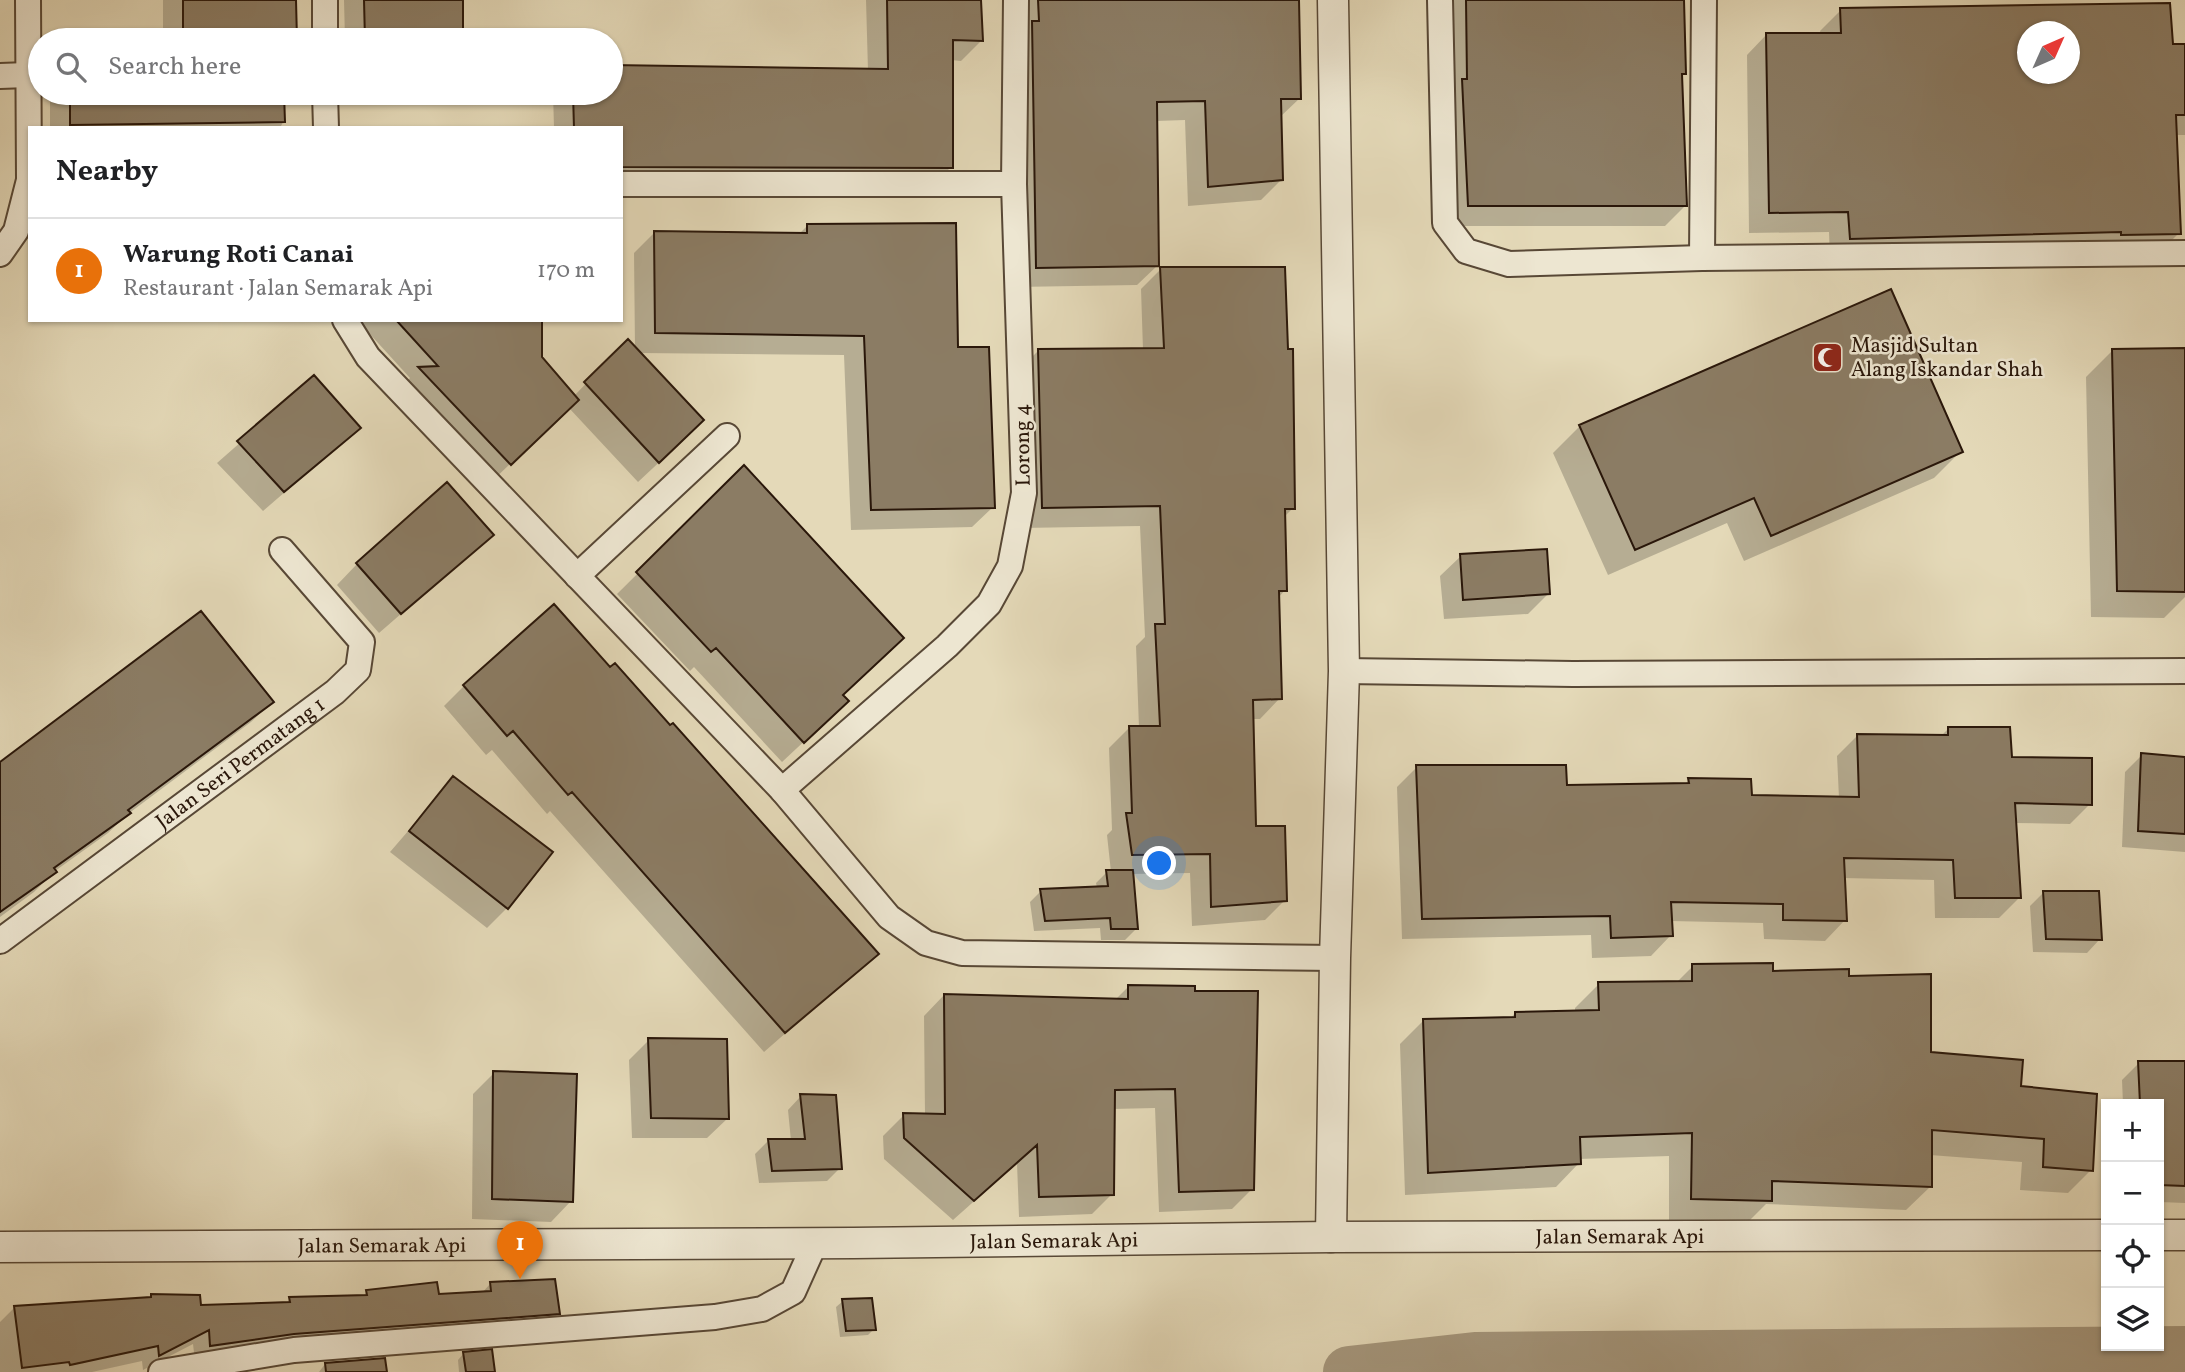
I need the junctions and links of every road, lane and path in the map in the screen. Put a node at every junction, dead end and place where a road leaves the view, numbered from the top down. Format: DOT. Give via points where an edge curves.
graph roads {
  1 [pos="27,0"];
  2 [pos="325,0"];
  3 [pos="1016,0"];
  4 [pos="1333,0"];
  5 [pos="1440,0"];
  6 [pos="1704,0"];
  7 [pos="325,28"];
  8 [pos="27,75"];
  9 [pos="0,76"];
  10 [pos="325,105"];
  11 [pos="326,126"];
  12 [pos="28,128"];
  13 [pos="28,184"];
  14 [pos="623,184"];
  15 [pos="1014,184"];
  16 [pos="2185,253"];
  17 [pos="0,254"];
  18 [pos="1702,258"];
  19 [pos="346,322"];
  20 [pos="727,436"];
  21 [pos="282,550"];
  22 [pos="578,576"];
  23 [pos="1344,671"];
  24 [pos="2185,671"];
  25 [pos="782,790"];
  26 [pos="0,941"];
  27 [pos="1335,958"];
  28 [pos="2101,1235"];
  29 [pos="2164,1235"];
  30 [pos="2185,1235"];
  31 [pos="1331,1237"];
  32 [pos="815,1243"];
  33 [pos="0,1247"];
  34 [pos="161,1372"];
  1 -- 8 [label="street"];
  2 -- 7 [label="street"];
  3 -- 15 [label="street, Lorong 4"];
  4 -- 23 [label="street"];
  5 -- 18 [label="street" via="1445,223 1466,251 1509,264"];
  6 -- 18 [label="street"];
  8 -- 9 [label="street"];
  8 -- 12 [label="street"];
  10 -- 11 [label="street"];
  13 -- 17 [label="street" via="16,230"];
  14 -- 15 [label="street"];
  15 -- 25 [label="street, Lorong 4" via="1024,493 1010,566 989,604 947,646"];
  16 -- 18 [label="street"];
  19 -- 22 [label="street" via="368,357"];
  20 -- 22 [label="street"];
  21 -- 26 [label="street, Jalan Seri Permatang 1" via="362,642 358,670 335,692"];
  22 -- 25 [label="street"];
  23 -- 24 [label="street"];
  23 -- 27 [label="street"];
  25 -- 27 [label="street" via="889,917 926,943 962,953"];
  27 -- 31 [label="street"];
  28 -- 31 [label="street, Jalan Semarak Api"];
  29 -- 30 [label="street"];
  31 -- 32 [label="street, Jalan Semarak Api"];
  32 -- 33 [label="street, Jalan Semarak Api"];
  32 -- 34 [label="street" via="793,1292 762,1310 294,1350"];
}
